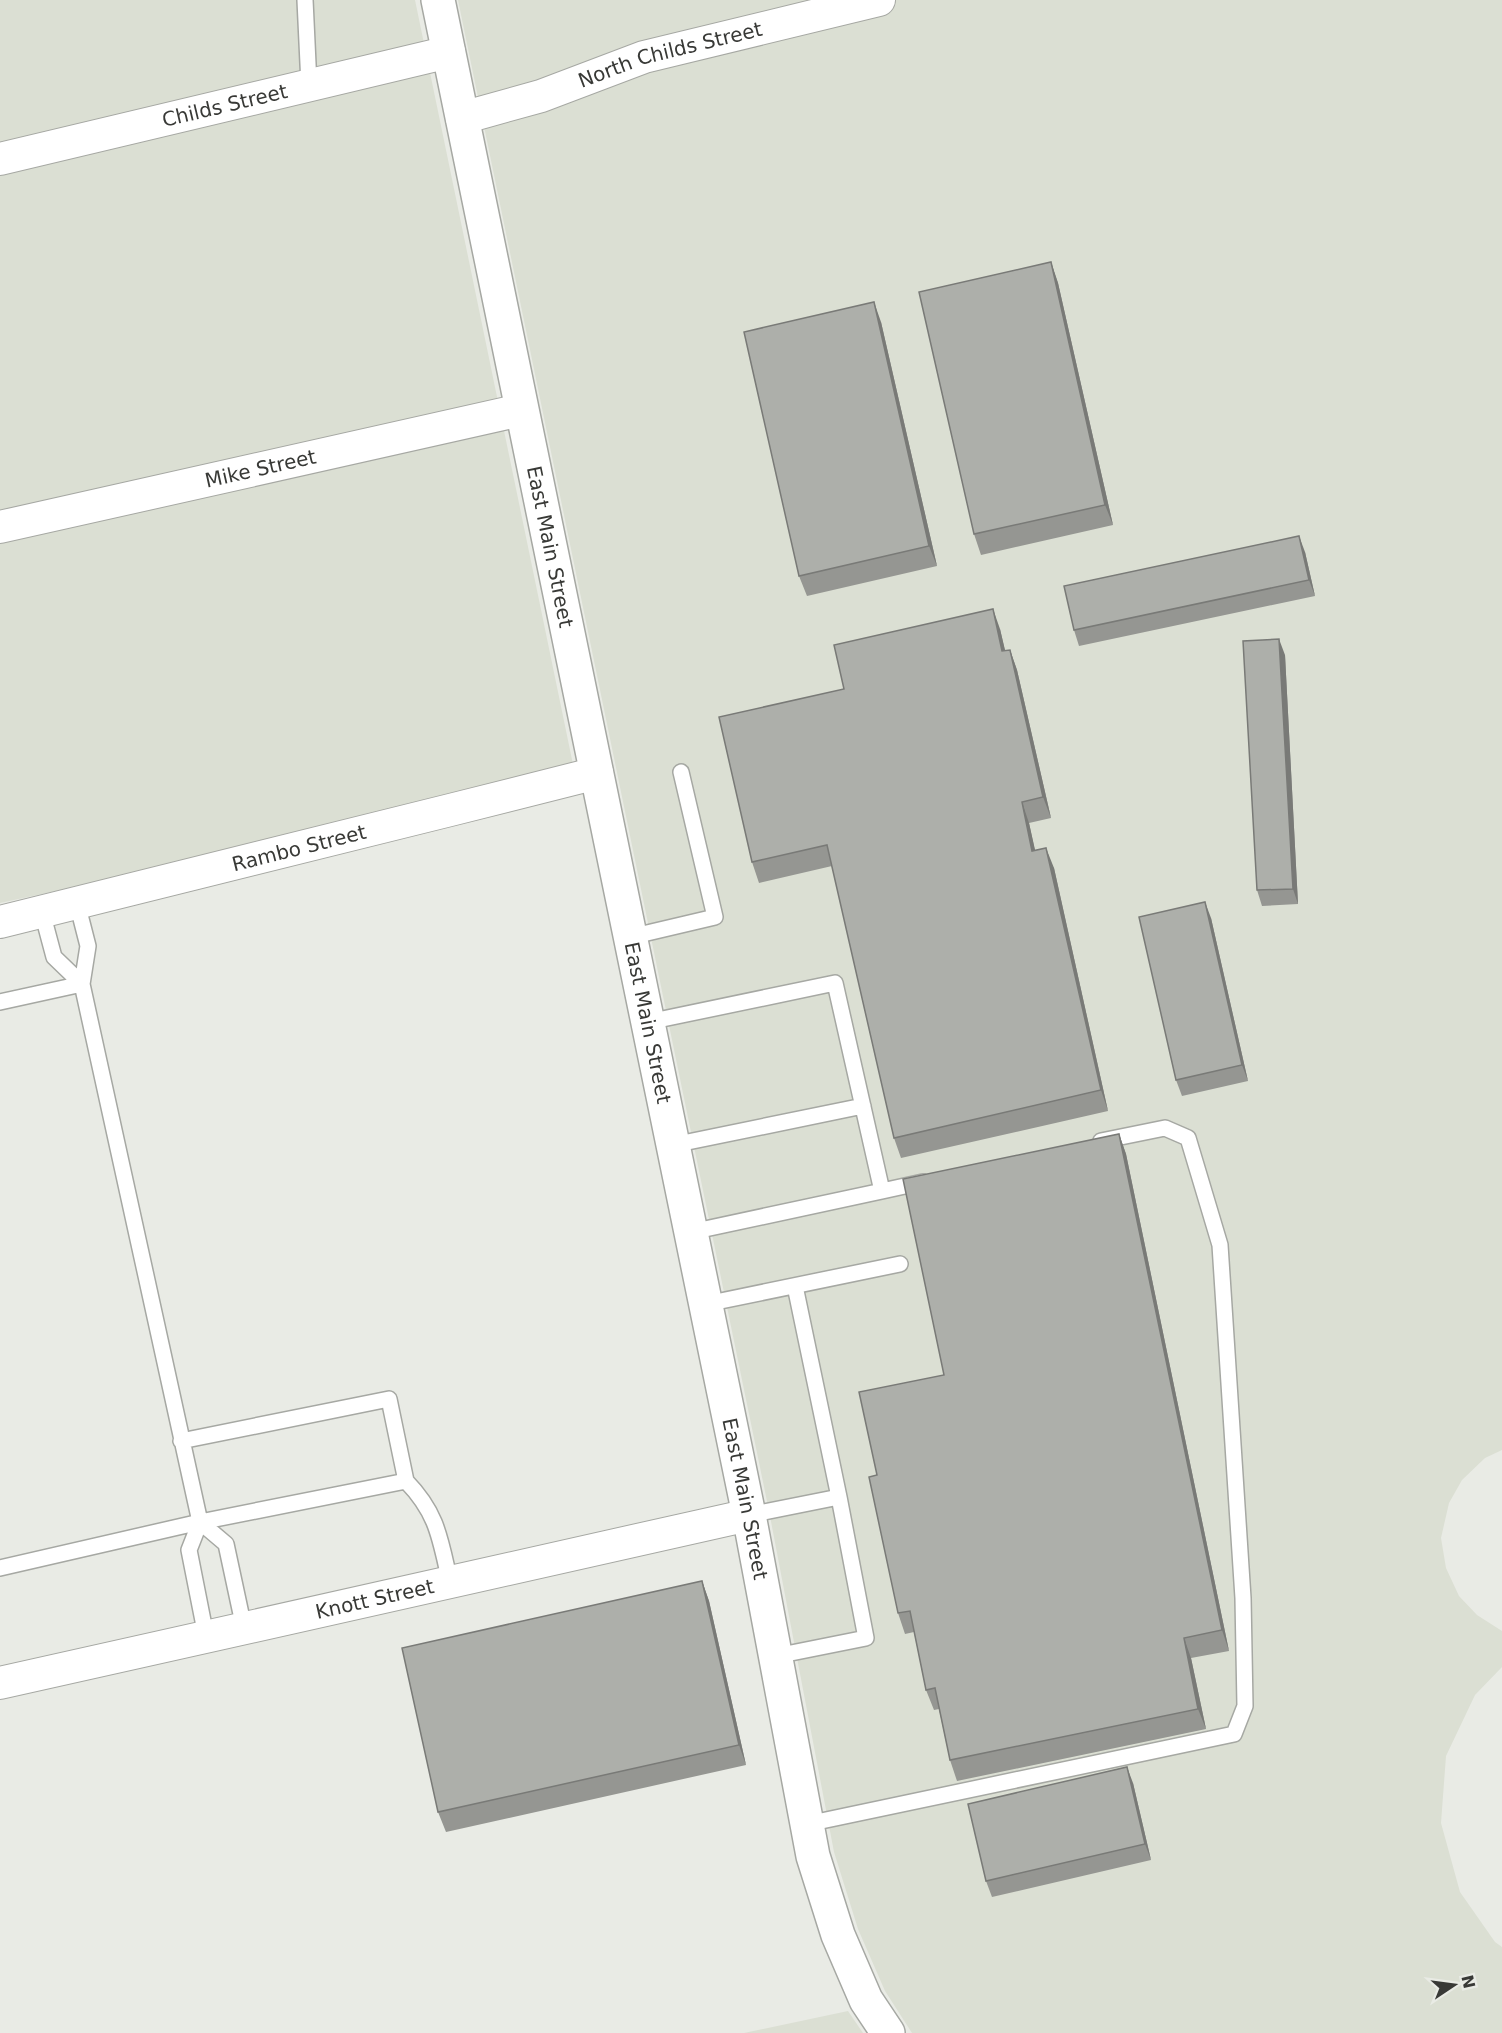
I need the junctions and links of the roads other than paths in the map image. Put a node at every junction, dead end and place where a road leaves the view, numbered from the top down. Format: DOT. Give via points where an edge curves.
graph roads {
  1 [pos="305,0"];
  2 [pos="438,0"];
  3 [pos="879,0"];
  4 [pos="448,52"];
  5 [pos="309,85"];
  6 [pos="462,118"];
  7 [pos="0,156"];
  8 [pos="521,410"];
  9 [pos="0,527"];
  10 [pos="681,772"];
  11 [pos="597,773"];
  12 [pos="77,903"];
  13 [pos="42,912"];
  14 [pos="0,922"];
  15 [pos="630,938"];
  16 [pos="82,984"];
  17 [pos="0,1002"];
  18 [pos="648,1022"];
  19 [pos="863,1106"];
  20 [pos="673,1145"];
  21 [pos="1081,1145"];
  22 [pos="932,1179"];
  23 [pos="882,1191"];
  24 [pos="691,1232"];
  25 [pos="900,1264"];
  26 [pos="795,1286"];
  27 [pos="706,1305"];
  28 [pos="181,1441"];
  29 [pos="406,1481"];
  30 [pos="839,1497"];
  31 [pos="749,1515"];
  32 [pos="200,1522"];
  33 [pos="0,1568"];
  34 [pos="450,1582"];
  35 [pos="244,1628"];
  36 [pos="206,1636"];
  37 [pos="776,1656"];
  38 [pos="0,1683"];
  39 [pos="807,1824"];
  40 [pos="888,2033"];
  1 -- 5 [label="lane"];
  2 -- 4 [label="main road, East Main Street"];
  3 -- 6 [label="street, North Childs Street" via="644,57 541,96"];
  4 -- 5 [label="street, Childs Street"];
  4 -- 6 [label="main road, East Main Street"];
  5 -- 7 [label="street, Childs Street"];
  6 -- 8 [label="main road, East Main Street"];
  8 -- 9 [label="street, Mike Street"];
  8 -- 11 [label="main road, East Main Street"];
  10 -- 15 [label="lane" via="716,917"];
  11 -- 12 [label="street, Rambo Street"];
  11 -- 15 [label="main road, East Main Street"];
  12 -- 13 [label="street, Rambo Street"];
  12 -- 16 [label="lane" via="88,946"];
  13 -- 14 [label="street, Rambo Street"];
  13 -- 16 [label="lane" via="54,957"];
  15 -- 18 [label="main road, East Main Street"];
  16 -- 17 [label="lane"];
  16 -- 28 [label="lane"];
  18 -- 19 [label="lane" via="836,983"];
  18 -- 20 [label="main road, East Main Street"];
  19 -- 20 [label="lane"];
  19 -- 23 [label="lane"];
  20 -- 24 [label="main road, East Main Street"];
  21 -- 39 [label="lane" via="1166,1128 1188,1138 1220,1245 1243,1598 1245,1706 1234,1734"];
  22 -- 23 [label="lane"];
  23 -- 24 [label="lane"];
  24 -- 27 [label="main road, East Main Street"];
  25 -- 26 [label="lane"];
  26 -- 27 [label="lane"];
  26 -- 30 [label="lane"];
  27 -- 31 [label="main road, East Main Street"];
  28 -- 29 [label="lane" via="389,1399"];
  28 -- 32 [label="lane"];
  29 -- 32 [label="lane"];
  29 -- 34 [label="lane" via="421,1496 437,1525"];
  30 -- 31 [label="lane"];
  30 -- 37 [label="lane" via="866,1638"];
  31 -- 34 [label="street, Knott Street"];
  31 -- 37 [label="main road, East Main Street"];
  32 -- 33 [label="lane"];
  32 -- 35 [label="lane" via="226,1544"];
  32 -- 36 [label="lane" via="189,1550"];
  34 -- 35 [label="street, Knott Street"];
  35 -- 36 [label="street, Knott Street"];
  36 -- 38 [label="street, Knott Street"];
  37 -- 39 [label="main road, East Main Street"];
  39 -- 40 [label="main road, East Main Street" via="838,1935 866,2000"];
}
